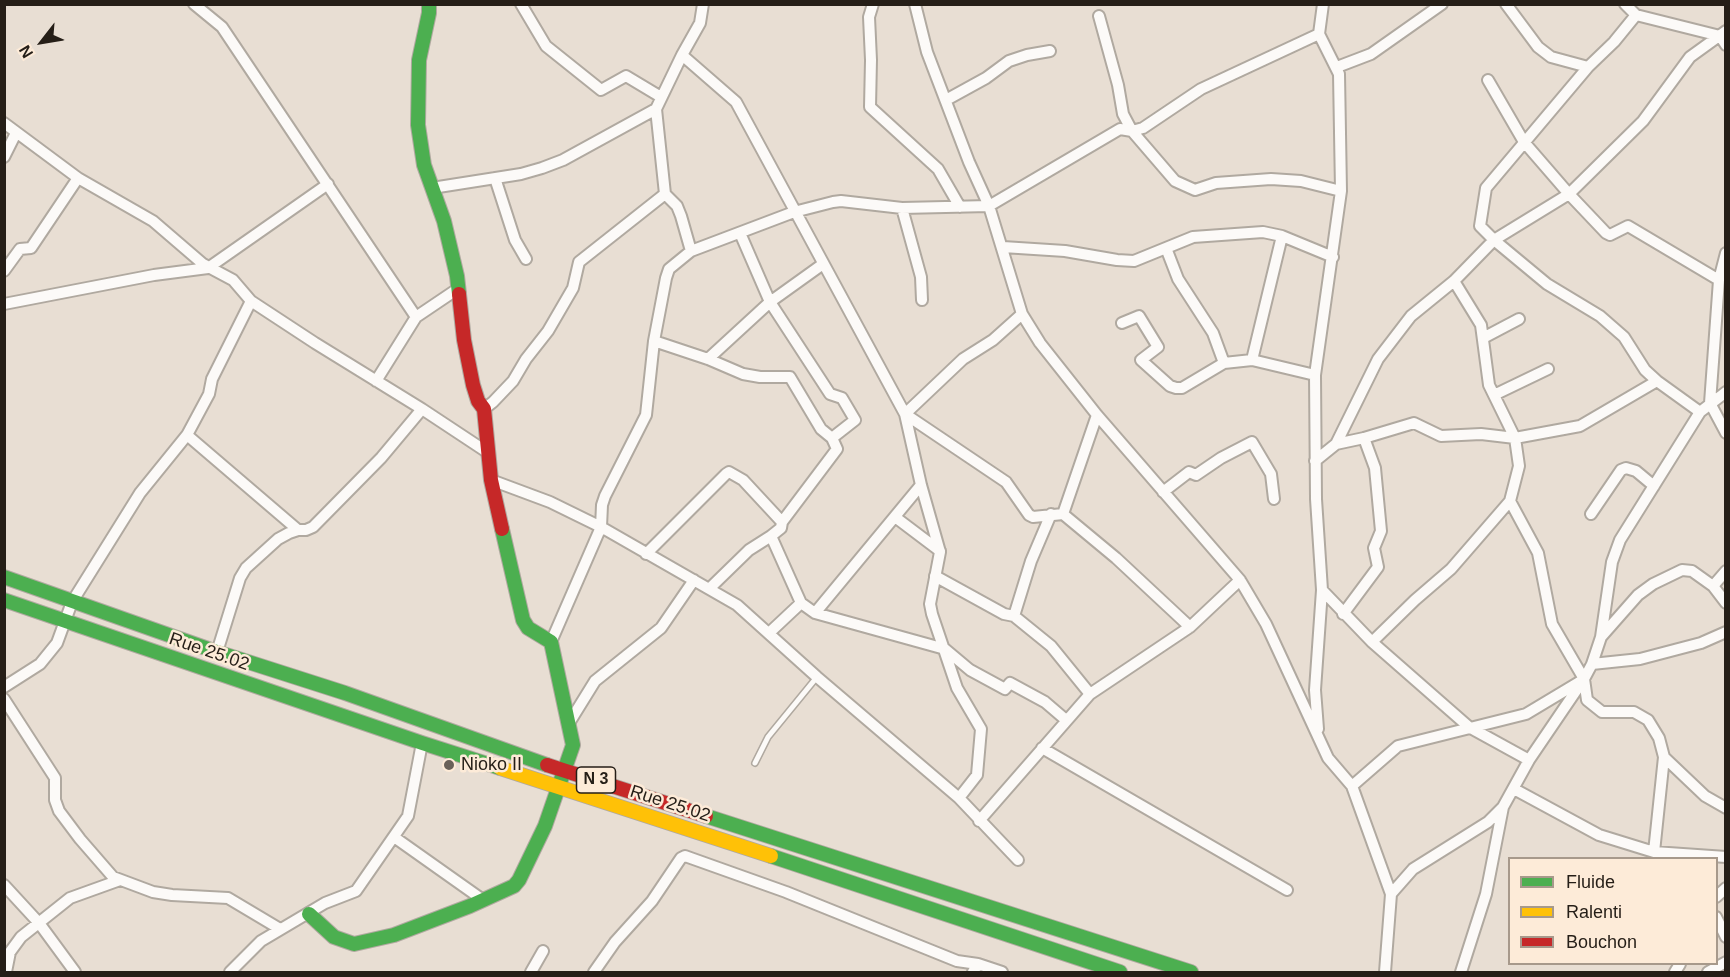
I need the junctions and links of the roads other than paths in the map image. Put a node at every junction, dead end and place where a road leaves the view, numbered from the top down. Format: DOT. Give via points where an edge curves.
graph roads {
  1 [pos="194,4"];
  2 [pos="429,4"];
  3 [pos="521,4"];
  4 [pos="703,4"];
  5 [pos="873,4"];
  6 [pos="915,4"];
  7 [pos="1323,4"];
  8 [pos="1442,4"];
  9 [pos="1506,4"];
  10 [pos="1625,4"];
  11 [pos="1099,15"];
  12 [pos="1636,15"];
  13 [pos="1319,34"];
  14 [pos="1724,37"];
  15 [pos="1050,51"];
  16 [pos="682,55"];
  17 [pos="1337,67"];
  18 [pos="1588,67"];
  19 [pos="1488,80"];
  20 [pos="662,97"];
  21 [pos="945,100"];
  22 [pos="656,109"];
  23 [pos="4,123"];
  24 [pos="1131,130"];
  25 [pos="16,133"];
  26 [pos="1524,142"];
  27 [pos="4,157"];
  28 [pos="78,178"];
  29 [pos="495,178"];
  30 [pos="328,184"];
  31 [pos="432,188"];
  32 [pos="1341,191"];
  33 [pos="665,194"];
  34 [pos="1569,194"];
  35 [pos="989,206"];
  36 [pos="960,207"];
  37 [pos="902,208"];
  38 [pos="794,212"];
  39 [pos="740,232"];
  40 [pos="1282,236"];
  41 [pos="1494,240"];
  42 [pos="1003,247"];
  43 [pos="1166,248"];
  44 [pos="691,251"];
  45 [pos="1725,253"];
  46 [pos="1333,257"];
  47 [pos="526,259"];
  48 [pos="824,264"];
  49 [pos="208,267"];
  50 [pos="1724,268"];
  51 [pos="4,271"];
  52 [pos="1719,280"];
  53 [pos="1454,281"];
  54 [pos="459,288"];
  55 [pos="922,300"];
  56 [pos="250,301"];
  57 [pos="770,302"];
  58 [pos="4,304"];
  59 [pos="1022,315"];
  60 [pos="416,317"];
  61 [pos="1519,319"];
  62 [pos="1122,323"];
  63 [pos="1483,338"];
  64 [pos="654,341"];
  65 [pos="708,359"];
  66 [pos="1252,360"];
  67 [pos="1224,363"];
  68 [pos="1548,369"];
  69 [pos="1315,375"];
  70 [pos="376,381"];
  71 [pos="1657,381"];
  72 [pos="1725,392"];
  73 [pos="1494,395"];
  74 [pos="1710,403"];
  75 [pos="484,408"];
  76 [pos="422,409"];
  77 [pos="1700,412"];
  78 [pos="905,414"];
  79 [pos="1097,415"];
  80 [pos="1725,432"];
  81 [pos="187,435"];
  82 [pos="832,438"];
  83 [pos="1364,438"];
  84 [pos="1515,438"];
  85 [pos="1336,444"];
  86 [pos="487,453"];
  87 [pos="1315,461"];
  88 [pos="491,480"];
  89 [pos="921,485"];
  90 [pos="1654,486"];
  91 [pos="1163,492"];
  92 [pos="1274,499"];
  93 [pos="1510,501"];
  94 [pos="1051,514"];
  95 [pos="1063,514"];
  96 [pos="1591,514"];
  97 [pos="895,517"];
  98 [pos="782,522"];
  99 [pos="601,526"];
  100 [pos="298,530"];
  101 [pos="771,536"];
  102 [pos="940,552"];
  103 [pos="646,554"];
  104 [pos="1725,571"];
  105 [pos="935,576"];
  106 [pos="4,577"];
  107 [pos="694,580"];
  108 [pos="1240,580"];
  109 [pos="1713,586"];
  110 [pos="710,588"];
  111 [pos="1322,590"];
  112 [pos="4,600"];
  113 [pos="72,602"];
  114 [pos="801,603"];
  115 [pos="1725,603"];
  116 [pos="815,613"];
  117 [pos="1343,614"];
  118 [pos="1014,616"];
  119 [pos="65,622"];
  120 [pos="1190,627"];
  121 [pos="1725,632"];
  122 [pos="769,633"];
  123 [pos="1601,638"];
  124 [pos="552,642"];
  125 [pos="1372,642"];
  126 [pos="945,649"];
  127 [pos="218,652"];
  128 [pos="1592,664"];
  129 [pos="817,677"];
  130 [pos="1584,680"];
  131 [pos="4,687"];
  132 [pos="1090,694"];
  133 [pos="4,699"];
  134 [pos="1066,720"];
  135 [pos="569,723"];
  136 [pos="1469,727"];
  137 [pos="1319,738"];
  138 [pos="422,743"];
  139 [pos="1042,748"];
  140 [pos="1664,757"];
  141 [pos="1528,760"];
  142 [pos="755,764"];
  143 [pos="565,769"];
  144 [pos="1353,786"];
  145 [pos="560,788"];
  146 [pos="1514,789"];
  147 [pos="959,798"];
  148 [pos="1503,807"];
  149 [pos="1725,808"];
  150 [pos="979,821"];
  151 [pos="394,837"];
  152 [pos="1657,855"];
  153 [pos="1725,857"];
  154 [pos="1018,860"];
  155 [pos="120,880"];
  156 [pos="4,885"];
  157 [pos="1287,890"];
  158 [pos="1391,894"];
  159 [pos="483,900"];
  160 [pos="309,914"];
  161 [pos="1718,921"];
  162 [pos="39,923"];
  163 [pos="280,929"];
  164 [pos="1725,937"];
  165 [pos="543,951"];
  166 [pos="1725,962"];
  167 [pos="975,968"];
  168 [pos="1388,971"];
  169 [pos="6,972"];
  170 [pos="75,972"];
  171 [pos="230,972"];
  172 [pos="531,972"];
  173 [pos="594,972"];
  174 [pos="1002,972"];
  175 [pos="1120,972"];
  176 [pos="1191,972"];
  177 [pos="1461,972"];
  178 [pos="1708,972"];
  1 -- 30 [label="street" via="222,27"];
  2 -- 31 [label="main road" via="419,60 418,125"];
  3 -- 20 [label="street" via="546,46 601,90 626,76"];
  4 -- 16 [label="street" via="700,23"];
  5 -- 36 [label="street" via="869,17 870,107 938,170"];
  6 -- 21 [label="street"];
  7 -- 13 [label="street"];
  8 -- 17 [label="street" via="1371,54"];
  9 -- 18 [label="street" via="1551,57"];
  10 -- 12 [label="street"];
  11 -- 24 [label="street" via="1123,114"];
  12 -- 14 [label="street"];
  12 -- 18 [label="street"];
  13 -- 17 [label="street"];
  13 -- 24 [label="street" via="1201,89 1151,124"];
  14 -- 34 [label="street" via="1689,57 1643,121"];
  15 -- 21 [label="street" via="1009,61"];
  16 -- 20 [label="street"];
  16 -- 38 [label="street" via="736,102"];
  17 -- 32 [label="street"];
  18 -- 26 [label="street"];
  19 -- 26 [label="street"];
  20 -- 22 [label="street"];
  21 -- 35 [label="street"];
  22 -- 29 [label="street" via="563,159 532,171"];
  22 -- 33 [label="street"];
  23 -- 25 [label="street"];
  24 -- 32 [label="street" via="1175,181 1195,190 1216,183 1271,179 1301,181"];
  24 -- 35 [label="street" via="1120,129"];
  25 -- 27 [label="street"];
  25 -- 28 [label="street"];
  26 -- 34 [label="street"];
  26 -- 41 [label="street" via="1486,189 1480,226"];
  28 -- 49 [label="street" via="153,221"];
  28 -- 51 [label="street" via="31,248 20,249"];
  29 -- 31 [label="street"];
  29 -- 47 [label="street" via="515,240"];
  30 -- 49 [label="street"];
  30 -- 60 [label="street"];
  31 -- 54 [label="main road"];
  32 -- 46 [label="street"];
  33 -- 44 [label="street" via="677,207"];
  33 -- 75 [label="street" via="579,262 570,294 548,331 513,381"];
  34 -- 41 [label="street"];
  34 -- 52 [label="street" via="1606,233 1610,235 1628,226"];
  35 -- 36 [label="street"];
  35 -- 42 [label="street"];
  36 -- 37 [label="street"];
  37 -- 38 [label="street" via="841,201"];
  37 -- 55 [label="street" via="921,277"];
  38 -- 39 [label="street"];
  38 -- 48 [label="street"];
  39 -- 44 [label="street"];
  39 -- 57 [label="street"];
  40 -- 43 [label="street" via="1254,231 1193,237"];
  40 -- 46 [label="street"];
  40 -- 66 [label="street"];
  41 -- 53 [label="street"];
  41 -- 71 [label="street" via="1547,284 1600,316 1624,337"];
  42 -- 43 [label="street" via="1134,261"];
  42 -- 59 [label="street"];
  43 -- 67 [label="street" via="1178,279 1214,333"];
  44 -- 64 [label="street" via="669,269"];
  45 -- 50 [label="street"];
  46 -- 69 [label="street"];
  48 -- 57 [label="street"];
  48 -- 78 [label="street"];
  49 -- 56 [label="street" via="233,280"];
  49 -- 58 [label="street"];
  50 -- 52 [label="street"];
  52 -- 74 [label="street"];
  53 -- 63 [label="street" via="1481,325"];
  53 -- 85 [label="street" via="1411,316 1384,350"];
  54 -- 60 [label="street"];
  54 -- 75 [label="main road" via="473,385"];
  56 -- 70 [label="street"];
  56 -- 81 [label="street"];
  57 -- 65 [label="street"];
  57 -- 82 [label="street" via="830,394 842,398 855,420"];
  59 -- 78 [label="street" via="963,359"];
  59 -- 79 [label="street"];
  60 -- 70 [label="street"];
  61 -- 63 [label="street"];
  62 -- 67 [label="street" via="1138,316 1158,347 1141,360 1170,386 1182,388"];
  63 -- 73 [label="street"];
  64 -- 65 [label="street"];
  64 -- 99 [label="street" via="646,415 605,496"];
  65 -- 82 [label="street" via="742,374 790,377 821,429"];
  66 -- 67 [label="street"];
  66 -- 69 [label="street"];
  68 -- 73 [label="street"];
  69 -- 87 [label="street"];
  70 -- 76 [label="street"];
  71 -- 77 [label="street"];
  71 -- 84 [label="street" via="1580,426"];
  72 -- 74 [label="street"];
  73 -- 84 [label="street"];
  74 -- 77 [label="street"];
  74 -- 80 [label="street"];
  75 -- 86 [label="main road"];
  76 -- 86 [label="street"];
  76 -- 100 [label="street" via="381,458 313,527"];
  77 -- 90 [label="street"];
  78 -- 89 [label="street"];
  78 -- 94 [label="street" via="1006,482 1029,515"];
  79 -- 91 [label="street"];
  79 -- 95 [label="street"];
  81 -- 100 [label="street"];
  81 -- 113 [label="street" via="140,494"];
  82 -- 98 [label="street" via="837,449"];
  83 -- 84 [label="street" via="1414,423 1441,436 1481,434"];
  83 -- 85 [label="street"];
  83 -- 117 [label="street" via="1375,468 1381,531 1374,548 1378,567"];
  84 -- 93 [label="street" via="1520,466"];
  85 -- 87 [label="street"];
  86 -- 88 [label="main road"];
  87 -- 111 [label="street"];
  88 -- 99 [label="street"];
  88 -- 124 [label="main road" via="523,620 528,628"];
  89 -- 97 [label="street"];
  89 -- 102 [label="street"];
  90 -- 96 [label="street" via="1636,471 1621,470"];
  90 -- 123 [label="street" via="1620,540 1612,562"];
  91 -- 92 [label="street" via="1189,472 1196,475 1252,442 1271,474"];
  91 -- 108 [label="street"];
  93 -- 125 [label="street" via="1451,569"];
  93 -- 130 [label="street" via="1538,553 1552,624"];
  94 -- 95 [label="street"];
  94 -- 118 [label="street"];
  95 -- 120 [label="street"];
  97 -- 102 [label="street"];
  97 -- 116 [label="street"];
  98 -- 101 [label="street"];
  98 -- 103 [label="street" via="742,480 729,472"];
  99 -- 103 [label="street"];
  99 -- 124 [label="street"];
  100 -- 127 [label="street" via="278,539 246,568"];
  101 -- 110 [label="street" via="749,550"];
  101 -- 114 [label="street"];
  102 -- 105 [label="street"];
  103 -- 107 [label="street"];
  104 -- 109 [label="street"];
  105 -- 118 [label="street"];
  105 -- 126 [label="street" via="930,604"];
  106 -- 113 [label="main road, N 3"];
  107 -- 110 [label="street"];
  107 -- 135 [label="street" via="661,628 595,681"];
  108 -- 120 [label="street"];
  108 -- 137 [label="street" via="1266,624"];
  109 -- 115 [label="street"];
  109 -- 123 [label="street" via="1692,571 1682,570 1638,595"];
  110 -- 122 [label="street" via="737,604"];
  111 -- 117 [label="street"];
  111 -- 137 [label="street" via="1315,690"];
  112 -- 119 [label="main road, Rue 25.02 / N 3"];
  113 -- 119 [label="street"];
  113 -- 127 [label="main road, N 3"];
  114 -- 116 [label="street"];
  114 -- 122 [label="street"];
  116 -- 126 [label="street"];
  117 -- 125 [label="street"];
  118 -- 132 [label="street" via="1052,646"];
  119 -- 131 [label="street" via="57,643 40,664"];
  119 -- 138 [label="main road, Rue 25.02 / N 3"];
  120 -- 132 [label="street"];
  121 -- 128 [label="street" via="1701,643 1640,659"];
  122 -- 129 [label="street"];
  123 -- 128 [label="street"];
  124 -- 135 [label="main road"];
  125 -- 136 [label="street"];
  126 -- 134 [label="street" via="970,670 1005,689 1010,683 1045,702"];
  126 -- 147 [label="street" via="957,688 981,729 977,775"];
  127 -- 143 [label="main road, N 3"];
  128 -- 130 [label="street"];
  129 -- 142 [label="lane" via="768,737"];
  129 -- 147 [label="street"];
  130 -- 136 [label="street" via="1526,714"];
  130 -- 140 [label="street" via="1587,700 1602,712 1634,712 1648,720"];
  130 -- 141 [label="street"];
  132 -- 134 [label="street"];
  133 -- 155 [label="street" via="55,778 59,811 100,864"];
  134 -- 139 [label="street"];
  135 -- 143 [label="main road" via="573,745"];
  136 -- 141 [label="street"];
  136 -- 144 [label="street" via="1398,746"];
  137 -- 144 [label="street" via="1328,758"];
  138 -- 145 [label="main road, Rue 25.02 / N 3"];
  138 -- 151 [label="street" via="411,806"];
  139 -- 150 [label="street"];
  139 -- 157 [label="street"];
  140 -- 149 [label="street" via="1705,796"];
  140 -- 152 [label="street"];
  141 -- 146 [label="street"];
  143 -- 145 [label="main road"];
  143 -- 176 [label="main road, N 3"];
  144 -- 158 [label="street"];
  145 -- 159 [label="main road" via="519,880"];
  145 -- 175 [label="main road, Rue 25.02 / N 3"];
  146 -- 148 [label="street"];
  146 -- 152 [label="street" via="1599,835"];
  147 -- 150 [label="street"];
  148 -- 158 [label="street" via="1488,822 1413,869"];
  148 -- 177 [label="street" via="1486,894"];
  150 -- 154 [label="street"];
  151 -- 159 [label="street"];
  151 -- 160 [label="street" via="357,891 325,903"];
  152 -- 153 [label="street"];
  155 -- 162 [label="street" via="70,898"];
  155 -- 163 [label="street" via="163,894 228,898"];
  156 -- 162 [label="street"];
  158 -- 168 [label="street"];
  159 -- 160 [label="main road" via="394,935 354,944 334,937"];
  160 -- 163 [label="street"];
  161 -- 164 [label="street"];
  162 -- 169 [label="street" via="12,948"];
  162 -- 170 [label="street"];
  163 -- 171 [label="street" via="261,941"];
  165 -- 172 [label="street"];
  166 -- 178 [label="street"];
  167 -- 173 [label="street" via="685,856"];
  167 -- 174 [label="street"];
}
